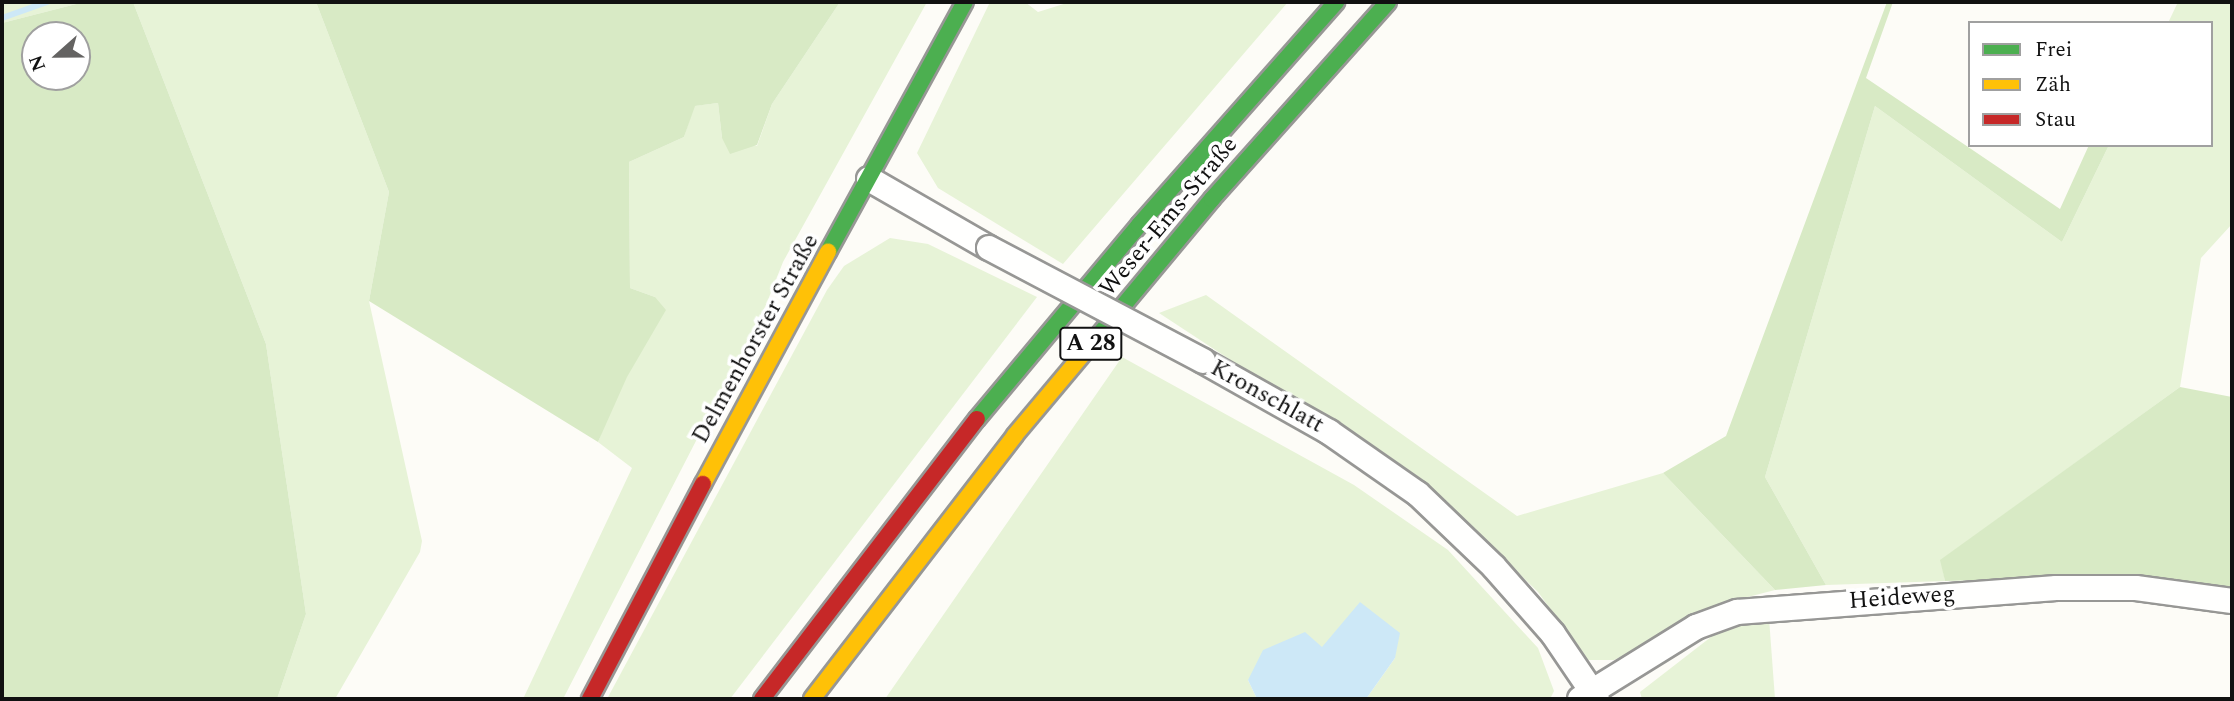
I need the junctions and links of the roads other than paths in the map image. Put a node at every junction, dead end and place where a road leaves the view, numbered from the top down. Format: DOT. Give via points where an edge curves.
graph roads {
  1 [pos="965,2"];
  2 [pos="1336,2"];
  3 [pos="1388,2"];
  4 [pos="869,179"];
  5 [pos="2232,601"];
  6 [pos="1590,697"];
  7 [pos="590,699"];
  8 [pos="762,699"];
  9 [pos="812,699"];
  1 -- 4 [label="main road, Delmenhorster Straße"];
  2 -- 8 [label="main road, Weser-Ems-Straße / A 28" via="1139,225 948,454"];
  3 -- 9 [label="main road, Weser-Ems-Straße / A 28" via="1212,200 1024,424"];
  4 -- 6 [label="street, Kronschlatt, bridge" via="1329,432 1418,494 1494,567 1553,634"];
  4 -- 7 [label="main road, Delmenhorster Straße"];
  5 -- 6 [label="street, Heideweg" via="2136,589 2056,588 1737,612 1696,627"];
}
